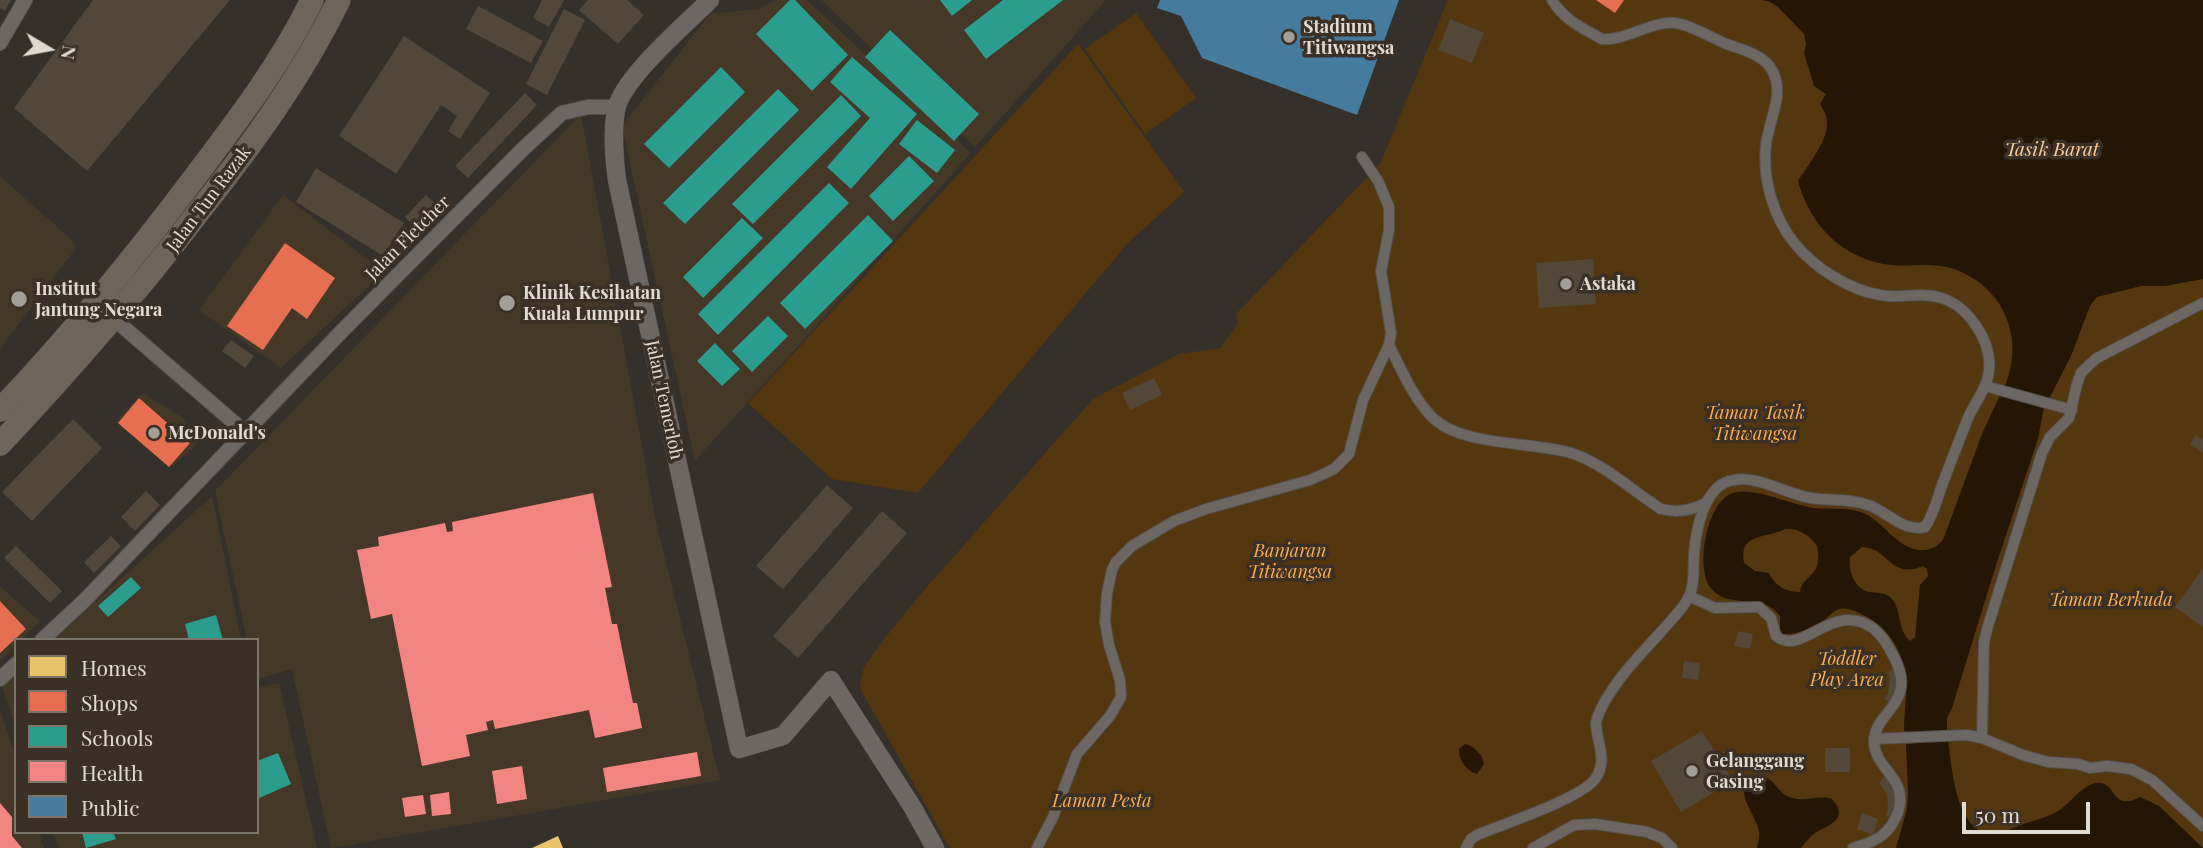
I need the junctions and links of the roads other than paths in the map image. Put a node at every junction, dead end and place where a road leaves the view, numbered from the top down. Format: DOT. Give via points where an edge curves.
graph roads {
  1 [pos="25,0"];
  2 [pos="312,0"];
  3 [pos="339,0"];
  4 [pos="710,0"];
  5 [pos="1552,0"];
  6 [pos="0,43"];
  7 [pos="616,107"];
  8 [pos="1362,157"];
  9 [pos="2203,303"];
  10 [pos="114,319"];
  11 [pos="1389,345"];
  12 [pos="1985,386"];
  13 [pos="0,410"];
  14 [pos="2072,410"];
  15 [pos="245,432"];
  16 [pos="0,444"];
  17 [pos="1707,502"];
  18 [pos="1689,596"];
  19 [pos="44,638"];
  20 [pos="14,666"];
  21 [pos="0,679"];
  22 [pos="1982,738"];
  23 [pos="1874,739"];
  24 [pos="2203,826"];
  25 [pos="935,848"];
  26 [pos="1037,848"];
  27 [pos="1466,848"];
  28 [pos="1533,848"];
  29 [pos="1672,848"];
  30 [pos="1853,848"];
  1 -- 6 [label="street"];
  2 -- 13 [label="main road, Jalan Tun Razak" via="258,91 147,241"];
  3 -- 10 [label="main road, Jalan Tun Razak" via="302,68 246,152"];
  4 -- 7 [label="street, Jalan Temerloh" via="630,80"];
  5 -- 12 [label="street" via="1570,22 1602,39 1676,23 1764,61 1775,77 1777,93 1766,145 1768,185 1793,241 1817,264 1863,290 1881,296 1937,296 1951,301 1985,341 1989,357"];
  7 -- 15 [label="street, Jalan Fletcher" via="562,113"];
  7 -- 25 [label="street, Jalan Temerloh" via="613,145 617,180 738,749 783,736 831,681"];
  8 -- 11 [label="street" via="1389,207 1381,271 1391,324"];
  9 -- 14 [label="street" via="2097,358 2081,373"];
  10 -- 15 [label="street"];
  10 -- 16 [label="main road, Jalan Tun Razak"];
  11 -- 17 [label="street" via="1412,389 1440,424 1493,441 1576,455 1661,509 1689,510"];
  11 -- 26 [label="street" via="1363,400 1349,454 1334,469 1188,515 1132,546 1116,562 1105,621 1121,697 1077,754"];
  12 -- 14 [label="street"];
  12 -- 17 [label="street" via="1925,527 1910,528 1859,502 1809,498 1752,481 1720,485"];
  14 -- 22 [label="street" via="2042,453 1984,642"];
  15 -- 19 [label="street, Jalan Fletcher"];
  17 -- 18 [label="street" via="1696,540"];
  18 -- 23 [label="street" via="1715,608 1759,607 1772,618 1776,636 1784,641 1805,637 1837,620 1856,620 1876,631 1901,675 1898,699"];
  18 -- 27 [label="street" via="1605,702 1596,721 1602,764 1595,779 1570,797 1476,835"];
  20 -- 21 [label="street"];
  22 -- 23 [label="street"];
  22 -- 24 [label="street" via="2048,762 2142,773"];
  23 -- 30 [label="street" via="1877,754 1898,786 1899,810 1880,837"];
  28 -- 29 [label="street" via="1574,825 1595,824 1647,832"];
}
